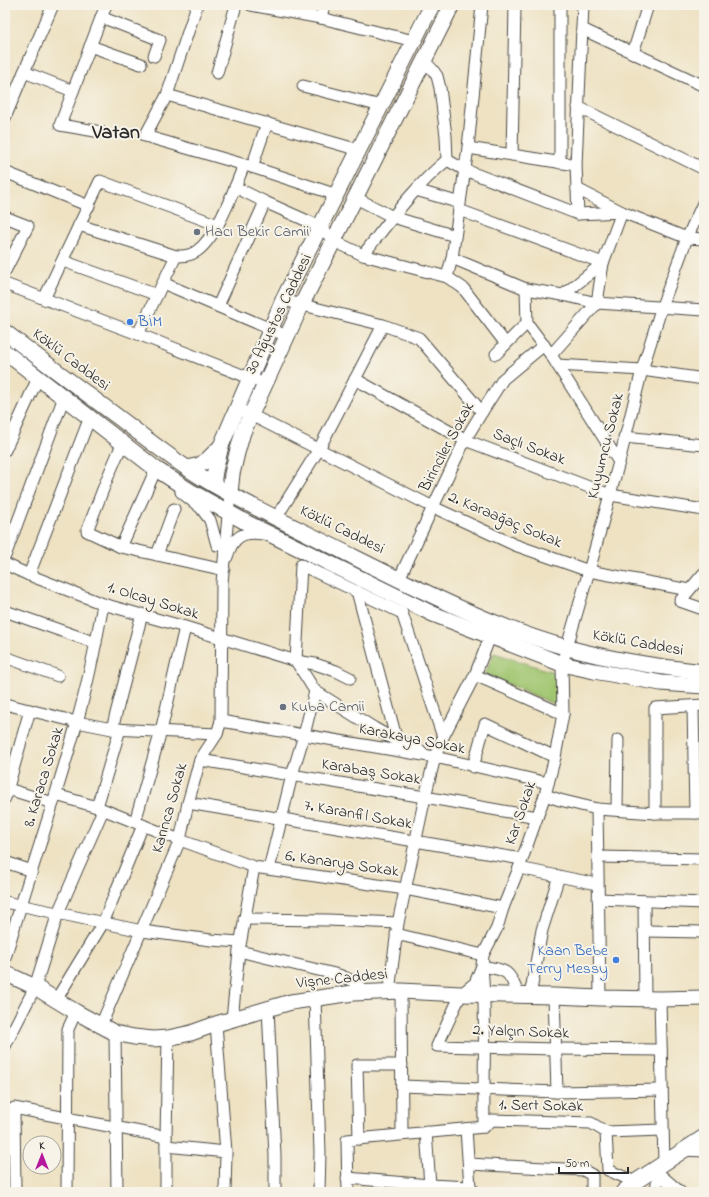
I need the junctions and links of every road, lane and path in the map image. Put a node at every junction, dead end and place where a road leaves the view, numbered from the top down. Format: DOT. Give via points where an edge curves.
graph roads {
  1 [pos="53,5"];
  2 [pos="106,5"];
  3 [pos="197,5"];
  4 [pos="236,5"];
  5 [pos="251,5"];
  6 [pos="324,5"];
  7 [pos="432,5"];
  8 [pos="452,5"];
  9 [pos="482,5"];
  10 [pos="515,5"];
  11 [pos="560,5"];
  12 [pos="584,5"];
  13 [pos="648,5"];
  14 [pos="275,7"];
  15 [pos="101,17"];
  16 [pos="321,18"];
  17 [pos="582,28"];
  18 [pos="414,42"];
  19 [pos="90,46"];
  20 [pos="633,53"];
  21 [pos="154,56"];
  22 [pos="424,61"];
  23 [pos="141,64"];
  24 [pos="24,72"];
  25 [pos="218,73"];
  26 [pos="303,86"];
  27 [pos="704,86"];
  28 [pos="73,91"];
  29 [pos="167,95"];
  30 [pos="381,106"];
  31 [pos="578,107"];
  32 [pos="5,118"];
  33 [pos="267,123"];
  34 [pos="101,132"];
  35 [pos="468,148"];
  36 [pos="359,150"];
  37 [pos="512,155"];
  38 [pos="447,160"];
  39 [pos="560,163"];
  40 [pos="576,165"];
  41 [pos="248,166"];
  42 [pos="704,169"];
  43 [pos="465,170"];
  44 [pos="5,172"];
  45 [pos="235,187"];
  46 [pos="577,189"];
  47 [pos="416,190"];
  48 [pos="337,195"];
  49 [pos="356,198"];
  50 [pos="265,202"];
  51 [pos="704,202"];
  52 [pos="89,206"];
  53 [pos="459,206"];
  54 [pos="622,212"];
  55 [pos="578,214"];
  56 [pos="5,217"];
  57 [pos="393,217"];
  58 [pos="79,225"];
  59 [pos="218,225"];
  60 [pos="321,227"];
  61 [pos="455,236"];
  62 [pos="687,238"];
  63 [pos="704,239"];
  64 [pos="334,241"];
  65 [pos="363,255"];
  66 [pos="176,256"];
  67 [pos="452,258"];
  68 [pos="63,261"];
  69 [pos="603,263"];
  70 [pos="5,271"];
  71 [pos="447,276"];
  72 [pos="163,283"];
  73 [pos="5,284"];
  74 [pos="526,289"];
  75 [pos="157,295"];
  76 [pos="563,296"];
  77 [pos="44,299"];
  78 [pos="283,300"];
  79 [pos="596,303"];
  80 [pos="218,306"];
  81 [pos="301,306"];
  82 [pos="662,306"];
  83 [pos="704,310"];
  84 [pos="527,323"];
  85 [pos="383,325"];
  86 [pos="272,330"];
  87 [pos="5,332"];
  88 [pos="138,334"];
  89 [pos="287,336"];
  90 [pos="506,344"];
  91 [pos="547,350"];
  92 [pos="5,352"];
  93 [pos="496,354"];
  94 [pos="557,365"];
  95 [pos="642,370"];
  96 [pos="38,378"];
  97 [pos="250,378"];
  98 [pos="355,379"];
  99 [pos="704,379"];
  100 [pos="265,384"];
  101 [pos="64,397"];
  102 [pos="237,408"];
  103 [pos="482,412"];
  104 [pos="251,414"];
  105 [pos="90,417"];
  106 [pos="624,437"];
  107 [pos="466,440"];
  108 [pos="123,442"];
  109 [pos="704,445"];
  110 [pos="221,446"];
  111 [pos="319,449"];
  112 [pos="5,450"];
  113 [pos="237,453"];
  114 [pos="619,462"];
  115 [pos="187,468"];
  116 [pos="156,469"];
  117 [pos="213,484"];
  118 [pos="230,493"];
  119 [pos="610,495"];
  120 [pos="212,503"];
  121 [pos="250,504"];
  122 [pos="433,507"];
  123 [pos="174,509"];
  124 [pos="704,510"];
  125 [pos="228,512"];
  126 [pos="276,518"];
  127 [pos="271,534"];
  128 [pos="218,545"];
  129 [pos="121,547"];
  130 [pos="157,555"];
  131 [pos="5,556"];
  132 [pos="5,564"];
  133 [pos="222,569"];
  134 [pos="590,571"];
  135 [pos="704,573"];
  136 [pos="29,575"];
  137 [pos="399,579"];
  138 [pos="689,590"];
  139 [pos="357,591"];
  140 [pos="103,604"];
  141 [pos="704,608"];
  142 [pos="5,611"];
  143 [pos="142,614"];
  144 [pos="185,627"];
  145 [pos="490,637"];
  146 [pos="222,639"];
  147 [pos="96,643"];
  148 [pos="567,648"];
  149 [pos="5,657"];
  150 [pos="296,661"];
  151 [pos="562,664"];
  152 [pos="704,672"];
  153 [pos="475,675"];
  154 [pos="58,676"];
  155 [pos="350,678"];
  156 [pos="704,686"];
  157 [pos="315,691"];
  158 [pos="5,704"];
  159 [pos="699,706"];
  160 [pos="30,710"];
  161 [pos="563,714"];
  162 [pos="222,721"];
  163 [pos="77,722"];
  164 [pos="116,729"];
  165 [pos="161,731"];
  166 [pos="217,734"];
  167 [pos="304,735"];
  168 [pos="444,737"];
  169 [pos="618,740"];
  170 [pos="398,746"];
  171 [pos="435,757"];
  172 [pos="555,757"];
  173 [pos="200,760"];
  174 [pos="473,766"];
  175 [pos="292,775"];
  176 [pos="548,783"];
  177 [pos="6,793"];
  178 [pos="545,795"];
  179 [pos="425,797"];
  180 [pos="54,799"];
  181 [pos="188,802"];
  182 [pos="100,809"];
  183 [pos="597,809"];
  184 [pos="617,810"];
  185 [pos="655,813"];
  186 [pos="699,813"];
  187 [pos="537,817"];
  188 [pos="281,818"];
  189 [pos="139,824"];
  190 [pos="180,840"];
  191 [pos="416,842"];
  192 [pos="598,857"];
  193 [pos="704,859"];
  194 [pos="5,862"];
  195 [pos="521,863"];
  196 [pos="254,866"];
  197 [pos="269,869"];
  198 [pos="32,871"];
  199 [pos="559,876"];
  200 [pos="597,884"];
  201 [pos="405,889"];
  202 [pos="598,899"];
  203 [pos="644,901"];
  204 [pos="5,902"];
  205 [pos="704,902"];
  206 [pos="21,905"];
  207 [pos="503,908"];
  208 [pos="58,913"];
  209 [pos="244,920"];
  210 [pos="103,923"];
  211 [pos="398,923"];
  212 [pos="142,931"];
  213 [pos="644,932"];
  214 [pos="704,932"];
  215 [pos="396,934"];
  216 [pos="239,947"];
  217 [pos="484,954"];
  218 [pos="5,958"];
  219 [pos="482,966"];
  220 [pos="5,973"];
  221 [pos="35,987"];
  222 [pos="395,991"];
  223 [pos="364,992"];
  224 [pos="461,994"];
  225 [pos="485,995"];
  226 [pos="525,996"];
  227 [pos="554,996"];
  228 [pos="315,998"];
  229 [pos="600,998"];
  230 [pos="704,998"];
  231 [pos="652,999"];
  232 [pos="56,1000"];
  233 [pos="268,1008"];
  234 [pos="76,1012"];
  235 [pos="232,1019"];
  236 [pos="216,1024"];
  237 [pos="101,1025"];
  238 [pos="115,1033"];
  239 [pos="168,1038"];
  240 [pos="5,1046"];
  241 [pos="484,1047"];
  242 [pos="556,1049"];
  243 [pos="661,1050"];
  244 [pos="402,1065"];
  245 [pos="402,1086"];
  246 [pos="483,1088"];
  247 [pos="662,1090"];
  248 [pos="557,1092"];
  249 [pos="67,1118"];
  250 [pos="116,1127"];
  251 [pos="484,1127"];
  252 [pos="466,1129"];
  253 [pos="663,1130"];
  254 [pos="426,1132"];
  255 [pos="606,1132"];
  256 [pos="402,1134"];
  257 [pos="704,1137"];
  258 [pos="359,1138"];
  259 [pos="166,1141"];
  260 [pos="684,1150"];
  261 [pos="226,1152"];
  262 [pos="704,1152"];
  263 [pos="469,1164"];
  264 [pos="659,1168"];
  265 [pos="348,1178"];
  266 [pos="635,1182"];
  267 [pos="430,1186"];
  268 [pos="473,1190"];
  269 [pos="15,1192"];
  270 [pos="67,1192"];
  271 [pos="117,1192"];
  272 [pos="166,1192"];
  273 [pos="226,1192"];
  274 [pos="275,1192"];
  275 [pos="319,1192"];
  276 [pos="348,1192"];
  277 [pos="592,1192"];
  278 [pos="624,1192"];
  279 [pos="656,1192"];
  280 [pos="680,1192"];
  1 -- 24 [label="street"];
  2 -- 15 [label="street"];
  3 -- 29 [label="street"];
  4 -- 25 [label="street"];
  5 -- 14 [label="street"];
  6 -- 16 [label="street"];
  7 -- 18 [label="main road, 30 Ağustos Caddesi"];
  8 -- 22 [label="main road, 30 Ağustos Caddesi"];
  9 -- 35 [label="street"];
  10 -- 37 [label="street"];
  11 -- 39 [label="street"];
  12 -- 17 [label="street"];
  13 -- 20 [label="street"];
  14 -- 16 [label="street"];
  15 -- 19 [label="street"];
  15 -- 21 [label="street" via="160,40"];
  16 -- 18 [label="street"];
  17 -- 20 [label="street"];
  17 -- 31 [label="street"];
  18 -- 30 [label="main road, 30 Ağustos Caddesi"];
  19 -- 23 [label="street"];
  19 -- 28 [label="street"];
  20 -- 27 [label="street"];
  22 -- 38 [label="street" via="437,76 440,88"];
  22 -- 49 [label="main road, 30 Ağustos Caddesi"];
  24 -- 28 [label="street"];
  24 -- 32 [label="street"];
  26 -- 30 [label="street"];
  28 -- 34 [label="street" via="60,125"];
  29 -- 33 [label="street"];
  29 -- 41 [label="street" via="145,136"];
  30 -- 36 [label="main road, 30 Ağustos Caddesi"];
  31 -- 40 [label="street"];
  31 -- 42 [label="street"];
  33 -- 36 [label="street"];
  33 -- 41 [label="street"];
  35 -- 37 [label="street"];
  35 -- 43 [label="street"];
  36 -- 48 [label="main road, 30 Ağustos Caddesi"];
  37 -- 39 [label="street"];
  38 -- 43 [label="street"];
  38 -- 47 [label="street"];
  39 -- 40 [label="street"];
  40 -- 46 [label="street"];
  41 -- 45 [label="street"];
  41 -- 48 [label="street"];
  43 -- 53 [label="street"];
  43 -- 55 [label="street"];
  44 -- 52 [label="street"];
  45 -- 50 [label="street"];
  45 -- 59 [label="street"];
  46 -- 54 [label="street"];
  46 -- 55 [label="street"];
  47 -- 53 [label="street"];
  47 -- 57 [label="street"];
  48 -- 60 [label="main road, 30 Ağustos Caddesi"];
  49 -- 57 [label="street"];
  49 -- 64 [label="main road, 30 Ağustos Caddesi"];
  50 -- 60 [label="street"];
  50 -- 80 [label="street"];
  51 -- 62 [label="street, Kuyumcu Sokak"];
  52 -- 58 [label="street"];
  52 -- 59 [label="street" via="100,181"];
  53 -- 61 [label="street"];
  53 -- 69 [label="street"];
  54 -- 55 [label="street"];
  54 -- 62 [label="street"];
  54 -- 69 [label="street"];
  56 -- 70 [label="street" via="28,226"];
  57 -- 61 [label="street"];
  57 -- 65 [label="street"];
  58 -- 66 [label="street"];
  58 -- 68 [label="street"];
  59 -- 66 [label="street" via="206,243 196,252"];
  60 -- 64 [label="street"];
  60 -- 78 [label="main road, 30 Ağustos Caddesi"];
  61 -- 67 [label="street"];
  62 -- 63 [label="street"];
  62 -- 82 [label="street, Kuyumcu Sokak"];
  64 -- 65 [label="street"];
  64 -- 81 [label="main road, 30 Ağustos Caddesi"];
  65 -- 71 [label="street"];
  66 -- 72 [label="street"];
  67 -- 71 [label="street"];
  67 -- 74 [label="street"];
  68 -- 75 [label="street"];
  68 -- 77 [label="street"];
  69 -- 76 [label="street"];
  69 -- 79 [label="street"];
  71 -- 90 [label="street" via="463,288"];
  72 -- 75 [label="street"];
  72 -- 80 [label="street"];
  73 -- 77 [label="street"];
  74 -- 76 [label="street"];
  74 -- 84 [label="street"];
  75 -- 88 [label="street"];
  76 -- 79 [label="street"];
  77 -- 88 [label="street"];
  78 -- 81 [label="street"];
  78 -- 86 [label="main road, 30 Ağustos Caddesi"];
  79 -- 82 [label="street"];
  79 -- 91 [label="street, Birinciler Sokak"];
  80 -- 86 [label="street"];
  81 -- 85 [label="street"];
  81 -- 89 [label="main road, 30 Ağustos Caddesi"];
  82 -- 83 [label="street"];
  82 -- 95 [label="street, Kuyumcu Sokak"];
  84 -- 90 [label="street"];
  84 -- 91 [label="street"];
  85 -- 98 [label="street"];
  85 -- 103 [label="street" via="419,338"];
  86 -- 89 [label="street"];
  86 -- 97 [label="main road, 30 Ağustos Caddesi"];
  87 -- 115 [label="main road, Köklü Caddesi"];
  88 -- 97 [label="street"];
  89 -- 100 [label="main road, 30 Ağustos Caddesi"];
  90 -- 93 [label="street"];
  91 -- 94 [label="street"];
  91 -- 103 [label="street, Birinciler Sokak" via="503,379"];
  92 -- 96 [label="main road, Köklü Caddesi"];
  94 -- 95 [label="street"];
  94 -- 114 [label="street"];
  95 -- 99 [label="street"];
  95 -- 106 [label="street, Kuyumcu Sokak"];
  96 -- 101 [label="main road, Köklü Caddesi"];
  96 -- 112 [label="street"];
  97 -- 100 [label="street"];
  97 -- 102 [label="main road, 30 Ağustos Caddesi"];
  98 -- 107 [label="street, Saçlı Sokak"];
  98 -- 111 [label="street"];
  100 -- 104 [label="main road, 30 Ağustos Caddesi"];
  101 -- 105 [label="main road, Köklü Caddesi"];
  101 -- 131 [label="street"];
  102 -- 104 [label="street, 2. Karaağaç Sokak"];
  102 -- 110 [label="main road, 30 Ağustos Caddesi"];
  103 -- 107 [label="street, Birinciler Sokak"];
  104 -- 111 [label="street, 2. Karaağaç Sokak"];
  104 -- 113 [label="main road, 30 Ağustos Caddesi"];
  105 -- 108 [label="main road, Köklü Caddesi"];
  105 -- 136 [label="street"];
  106 -- 109 [label="street"];
  106 -- 114 [label="street, Kuyumcu Sokak"];
  107 -- 119 [label="street, Saçlı Sokak"];
  107 -- 122 [label="street, Birinciler Sokak"];
  108 -- 116 [label="main road, Köklü Caddesi"];
  108 -- 129 [label="street" via="87,531"];
  110 -- 115 [label="main road" via="200,465"];
  110 -- 117 [label="main road, 30 Ağustos Caddesi"];
  111 -- 122 [label="street, 2. Karaağaç Sokak"];
  111 -- 126 [label="street"];
  113 -- 118 [label="main road, 30 Ağustos Caddesi"];
  113 -- 121 [label="main road" via="239,488"];
  114 -- 119 [label="street, Kuyumcu Sokak"];
  115 -- 117 [label="main road, Köklü Caddesi"];
  116 -- 120 [label="main road, Köklü Caddesi"];
  116 -- 128 [label="street" via="168,483 201,508 210,520"];
  116 -- 129 [label="street"];
  117 -- 118 [label="main road, Köklü Caddesi"];
  117 -- 120 [label="street"];
  118 -- 121 [label="main road, Köklü Caddesi"];
  118 -- 125 [label="street"];
  119 -- 124 [label="street, Saçlı Sokak"];
  119 -- 134 [label="street, Kuyumcu Sokak"];
  120 -- 125 [label="main road, Köklü Caddesi"];
  120 -- 128 [label="street"];
  121 -- 126 [label="main road, Köklü Caddesi"];
  122 -- 134 [label="street, 2. Karaağaç Sokak" via="515,545"];
  122 -- 137 [label="street, Birinciler Sokak"];
  123 -- 130 [label="street"];
  125 -- 127 [label="main road, Köklü Caddesi"];
  125 -- 133 [label="street"];
  126 -- 137 [label="main road, Köklü Caddesi"];
  127 -- 133 [label="street" via="253,532 237,538"];
  127 -- 145 [label="main road, Köklü Caddesi" via="433,614"];
  128 -- 133 [label="street"];
  129 -- 130 [label="street"];
  130 -- 133 [label="street"];
  132 -- 136 [label="street, 1. Olcay Sokak"];
  133 -- 146 [label="street, Karınca Sokak"];
  134 -- 138 [label="street, 2. Karaağaç Sokak"];
  134 -- 148 [label="street, Kuyumcu Sokak"];
  135 -- 138 [label="street"];
  136 -- 140 [label="street, 1. Olcay Sokak"];
  137 -- 148 [label="main road, Köklü Caddesi" via="461,609"];
  138 -- 141 [label="street" via="680,601"];
  139 -- 150 [label="street" via="301,566"];
  139 -- 168 [label="street" via="402,613"];
  139 -- 170 [label="street"];
  140 -- 143 [label="street, 1. Olcay Sokak"];
  140 -- 147 [label="street, 8. Karaca Sokak"];
  142 -- 147 [label="street"];
  143 -- 144 [label="street, 1. Olcay Sokak"];
  143 -- 164 [label="street"];
  144 -- 146 [label="street, 1. Olcay Sokak"];
  144 -- 165 [label="street"];
  145 -- 151 [label="main road, Köklü Caddesi"];
  145 -- 153 [label="street"];
  146 -- 150 [label="street, 1. Olcay Sokak"];
  146 -- 162 [label="street, Karınca Sokak"];
  147 -- 163 [label="street, 8. Karaca Sokak"];
  148 -- 151 [label="street, Kuyumcu Sokak"];
  148 -- 152 [label="main road, Köklü Caddesi" via="636,663"];
  149 -- 154 [label="street"];
  150 -- 155 [label="street, 1. Olcay Sokak" via="315,664"];
  150 -- 157 [label="street"];
  151 -- 156 [label="main road, Köklü Caddesi" via="661,683"];
  151 -- 161 [label="street, Kar Sokak"];
  153 -- 161 [label="street"];
  153 -- 168 [label="street"];
  157 -- 167 [label="street"];
  157 -- 170 [label="street"];
  158 -- 160 [label="street"];
  159 -- 185 [label="street" via="655,708"];
  159 -- 186 [label="street"];
  160 -- 163 [label="street"];
  160 -- 177 [label="street"];
  161 -- 172 [label="street, Kar Sokak"];
  162 -- 166 [label="street, Karınca Sokak"];
  162 -- 167 [label="street, Karakaya Sokak"];
  163 -- 164 [label="street"];
  163 -- 180 [label="street, 8. Karaca Sokak"];
  164 -- 165 [label="street"];
  164 -- 182 [label="street"];
  165 -- 166 [label="street"];
  165 -- 189 [label="street"];
  166 -- 173 [label="street, Karınca Sokak"];
  167 -- 170 [label="street, Karakaya Sokak"];
  167 -- 175 [label="street"];
  168 -- 171 [label="street"];
  169 -- 184 [label="street"];
  170 -- 171 [label="street, Karakaya Sokak"];
  171 -- 174 [label="street, Karakaya Sokak"];
  171 -- 179 [label="street"];
  172 -- 174 [label="street" via="485,724"];
  172 -- 176 [label="street, Kar Sokak"];
  173 -- 175 [label="street, Karabaş Sokak"];
  173 -- 181 [label="street, Karınca Sokak"];
  174 -- 176 [label="street, Karakaya Sokak"];
  175 -- 179 [label="street, Karabaş Sokak"];
  175 -- 188 [label="street"];
  176 -- 178 [label="street, Kar Sokak"];
  177 -- 180 [label="street, 6. Kanarya Sokak"];
  178 -- 183 [label="street"];
  178 -- 187 [label="street, Kar Sokak"];
  179 -- 187 [label="street, Karabaş Sokak"];
  179 -- 191 [label="street"];
  180 -- 182 [label="street, 6. Kanarya Sokak"];
  180 -- 198 [label="street, 8. Karaca Sokak"];
  181 -- 188 [label="street, 7. Karanfil Sokak"];
  181 -- 190 [label="street, Karınca Sokak"];
  182 -- 189 [label="street, 6. Kanarya Sokak"];
  182 -- 208 [label="street"];
  183 -- 184 [label="street"];
  183 -- 192 [label="street"];
  184 -- 185 [label="street"];
  185 -- 186 [label="street"];
  187 -- 195 [label="street, Kar Sokak"];
  188 -- 191 [label="street, 7. Karanfil Sokak"];
  188 -- 197 [label="street"];
  189 -- 190 [label="street, 6. Kanarya Sokak"];
  189 -- 210 [label="street"];
  190 -- 196 [label="street, 6. Kanarya Sokak"];
  190 -- 212 [label="street, Karınca Sokak"];
  191 -- 195 [label="street, 7. Karanfil Sokak"];
  191 -- 201 [label="street"];
  192 -- 193 [label="street"];
  192 -- 200 [label="street"];
  194 -- 198 [label="street"];
  195 -- 199 [label="street, 7. Karanfil Sokak"];
  195 -- 207 [label="street, Kar Sokak"];
  196 -- 197 [label="street, 6. Kanarya Sokak"];
  196 -- 209 [label="street"];
  197 -- 201 [label="street, 6. Kanarya Sokak"];
  198 -- 206 [label="street, 8. Karaca Sokak"];
  199 -- 200 [label="street, 7. Karanfil Sokak"];
  199 -- 226 [label="street"];
  200 -- 202 [label="street"];
  201 -- 207 [label="street, 6. Kanarya Sokak"];
  201 -- 211 [label="street"];
  202 -- 203 [label="street"];
  202 -- 229 [label="street"];
  203 -- 205 [label="street"];
  203 -- 213 [label="street"];
  204 -- 206 [label="street"];
  206 -- 208 [label="street"];
  206 -- 218 [label="street, 8. Karaca Sokak"];
  207 -- 217 [label="street, Kar Sokak" via="498,928"];
  208 -- 210 [label="street"];
  208 -- 221 [label="street"];
  209 -- 211 [label="street"];
  209 -- 216 [label="street"];
  210 -- 212 [label="street"];
  210 -- 232 [label="street"];
  211 -- 215 [label="street"];
  212 -- 216 [label="street" via="211,940"];
  212 -- 237 [label="street, Karınca Sokak"];
  213 -- 214 [label="street"];
  213 -- 231 [label="street"];
  215 -- 217 [label="street"];
  215 -- 222 [label="street"];
  216 -- 223 [label="street" via="339,975 355,982"];
  216 -- 235 [label="street"];
  217 -- 219 [label="street, Kar Sokak"];
  219 -- 224 [label="street, Kar Sokak" via="475,983"];
  219 -- 225 [label="street, Kar Sokak"];
  219 -- 226 [label="street" via="503,970 511,975"];
  220 -- 221 [label="main road, Vişne Caddesi"];
  221 -- 232 [label="main road, Vişne Caddesi"];
  221 -- 240 [label="street"];
  222 -- 223 [label="main road, Vişne Caddesi"];
  222 -- 224 [label="main road, Vişne Caddesi"];
  222 -- 244 [label="street"];
  223 -- 228 [label="main road, Vişne Caddesi"];
  224 -- 225 [label="main road, Vişne Caddesi"];
  224 -- 241 [label="street, 2. Yalçın Sokak" via="437,1046"];
  225 -- 226 [label="main road, Vişne Caddesi"];
  225 -- 241 [label="street, Kar Sokak"];
  226 -- 227 [label="main road, Vişne Caddesi"];
  227 -- 229 [label="main road, Vişne Caddesi"];
  227 -- 242 [label="street"];
  228 -- 233 [label="main road, Vişne Caddesi"];
  228 -- 275 [label="street"];
  229 -- 231 [label="main road, Vişne Caddesi"];
  230 -- 231 [label="main road, Vişne Caddesi"];
  231 -- 243 [label="street"];
  232 -- 234 [label="main road, Vişne Caddesi"];
  233 -- 235 [label="main road, Vişne Caddesi"];
  233 -- 274 [label="street"];
  234 -- 237 [label="main road, Vişne Caddesi"];
  234 -- 249 [label="street" via="68,1029"];
  235 -- 236 [label="main road, Vişne Caddesi"];
  236 -- 239 [label="main road, Vişne Caddesi"];
  236 -- 261 [label="street"];
  237 -- 238 [label="main road, Vişne Caddesi"];
  238 -- 239 [label="main road, Vişne Caddesi" via="153,1039"];
  238 -- 250 [label="street"];
  239 -- 259 [label="street"];
  241 -- 242 [label="street, 2. Yalçın Sokak"];
  241 -- 246 [label="street, Kar Sokak"];
  242 -- 243 [label="street, 2. Yalçın Sokak"];
  242 -- 248 [label="street"];
  243 -- 247 [label="street"];
  244 -- 245 [label="street"];
  244 -- 258 [label="street" via="357,1065"];
  245 -- 246 [label="street"];
  245 -- 256 [label="street"];
  246 -- 248 [label="street"];
  246 -- 251 [label="street, Kar Sokak"];
  247 -- 248 [label="street"];
  247 -- 253 [label="street"];
  249 -- 250 [label="street"];
  249 -- 269 [label="street" via="14,1108"];
  249 -- 270 [label="street"];
  250 -- 259 [label="street"];
  250 -- 271 [label="street"];
  251 -- 252 [label="street, 1. Sert Sokak"];
  251 -- 255 [label="street, 1. Sert Sokak" via="492,1120 590,1123"];
  252 -- 254 [label="street, 1. Sert Sokak"];
  252 -- 263 [label="street"];
  253 -- 255 [label="street, 1. Sert Sokak"];
  253 -- 264 [label="street"];
  254 -- 256 [label="street, 1. Sert Sokak"];
  254 -- 267 [label="street"];
  255 -- 266 [label="street" via="608,1170"];
  256 -- 258 [label="street, 1. Sert Sokak"];
  257 -- 260 [label="main road"];
  258 -- 265 [label="street, 1. Sert Sokak" via="347,1140"];
  259 -- 261 [label="street"];
  259 -- 272 [label="street"];
  260 -- 262 [label="street"];
  260 -- 264 [label="main road"];
  261 -- 273 [label="street"];
  263 -- 268 [label="street"];
  263 -- 277 [label="street" via="583,1170 592,1175"];
  264 -- 266 [label="main road"];
  264 -- 279 [label="street"];
  264 -- 280 [label="street"];
  265 -- 267 [label="street"];
  265 -- 276 [label="street"];
  266 -- 278 [label="main road"];
  267 -- 268 [label="street"];
}
